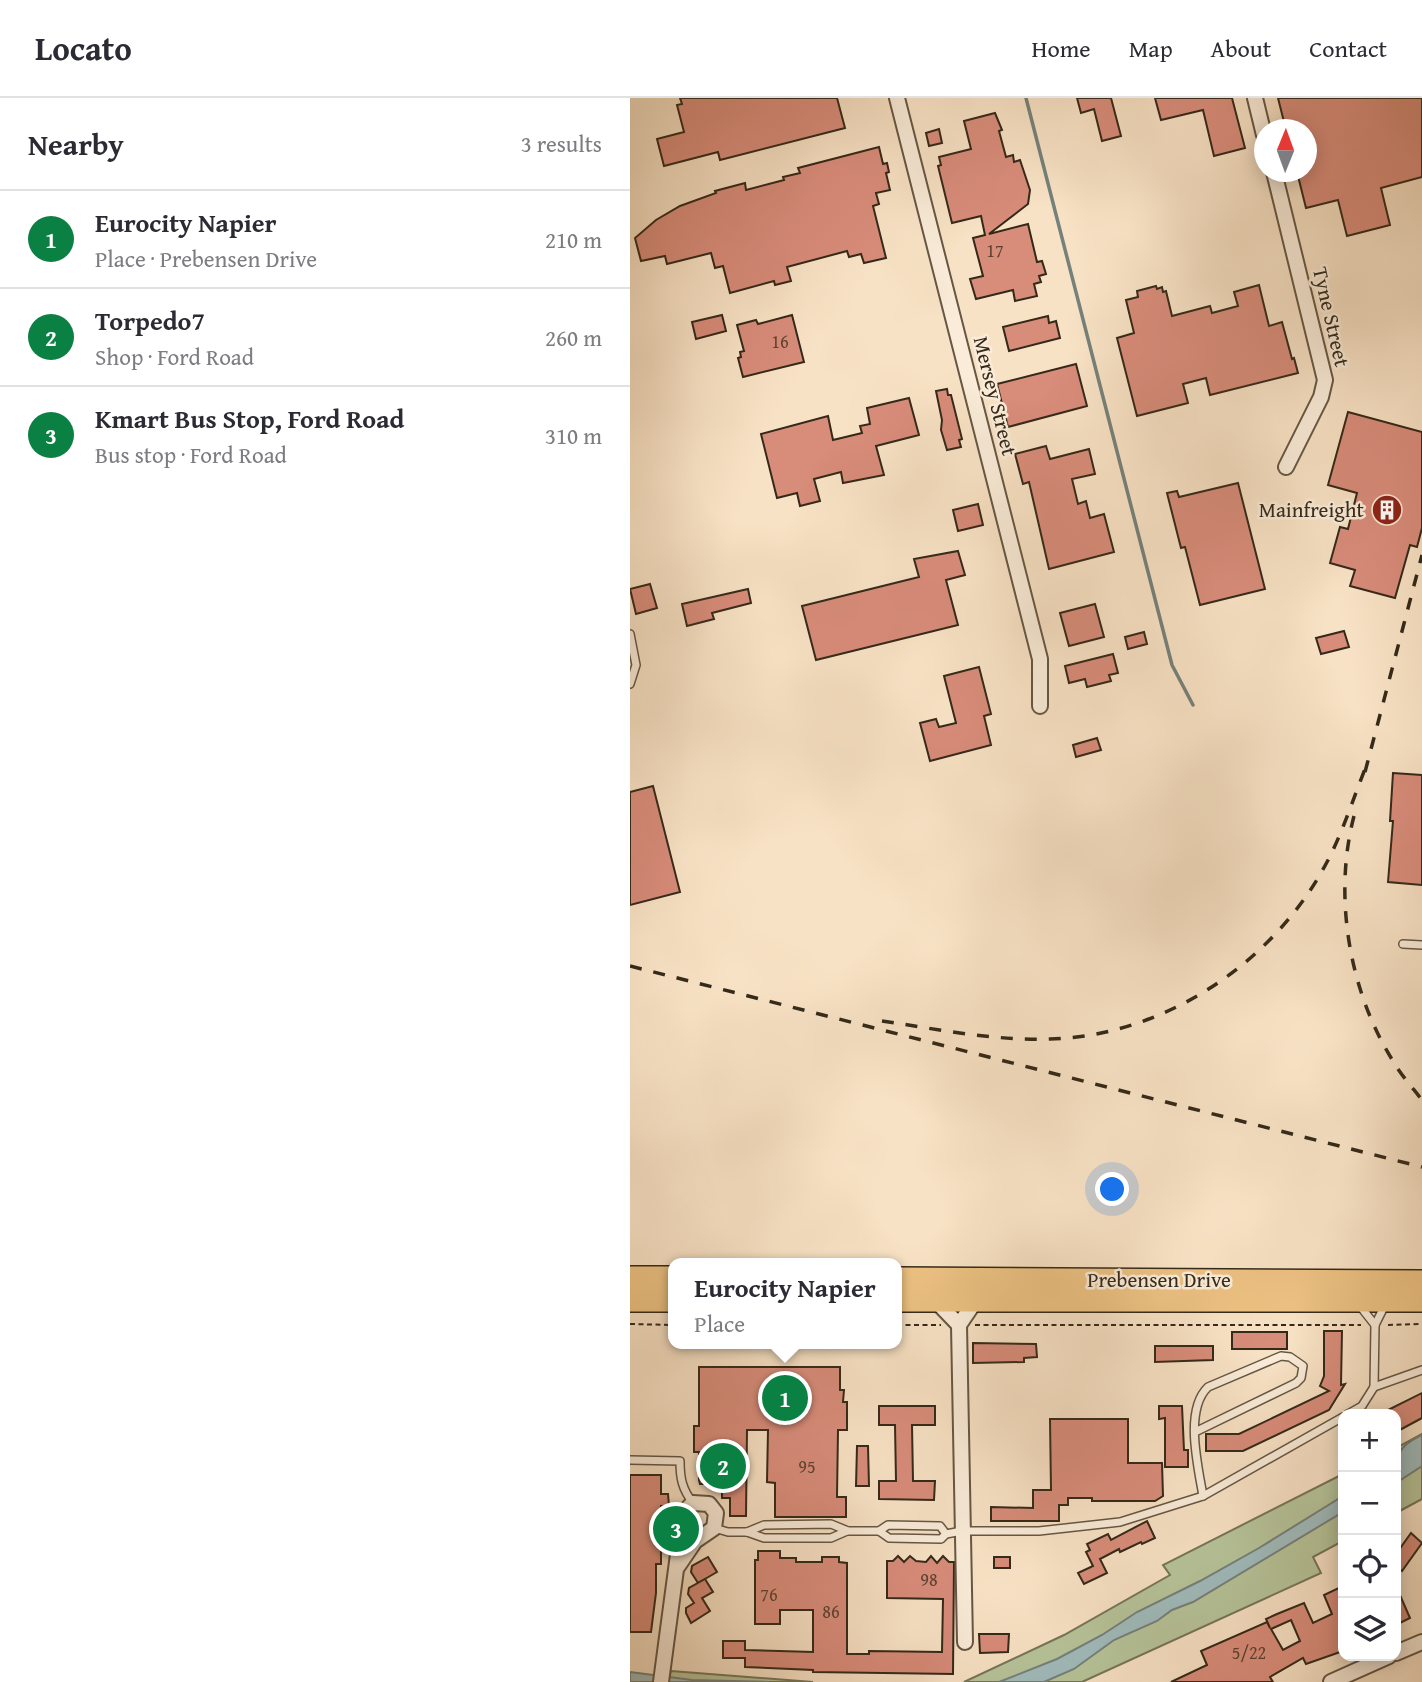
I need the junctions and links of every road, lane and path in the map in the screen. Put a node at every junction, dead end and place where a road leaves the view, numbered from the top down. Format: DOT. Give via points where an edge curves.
graph roads {
  1 [pos="897,98"];
  2 [pos="1255,98"];
  3 [pos="1261,119"];
  4 [pos="1276,182"];
  5 [pos="1286,467"];
  6 [pos="630,634"];
  7 [pos="630,684"];
  8 [pos="1040,706"];
  9 [pos="1403,944"];
  10 [pos="1422,945"];
  11 [pos="630,1278"];
  12 [pos="668,1278"];
  13 [pos="902,1279"];
  14 [pos="1422,1282"];
  15 [pos="630,1300"];
  16 [pos="668,1300"];
  17 [pos="902,1300"];
  18 [pos="935,1300"];
  19 [pos="976,1300"];
  20 [pos="1355,1300"];
  21 [pos="1388,1300"];
  22 [pos="1422,1300"];
  23 [pos="630,1324"];
  24 [pos="1422,1324"];
  25 [pos="668,1325"];
  26 [pos="902,1325"];
  27 [pos="959,1325"];
  28 [pos="1375,1325"];
  29 [pos="1422,1370"];
  30 [pos="1374,1387"];
  31 [pos="1357,1409"];
  32 [pos="1338,1420"];
  33 [pos="1195,1432"];
  34 [pos="630,1460"];
  35 [pos="1203,1496"];
  36 [pos="693,1503"];
  37 [pos="683,1522"];
  38 [pos="848,1531"];
  39 [pos="879,1531"];
  40 [pos="962,1531"];
  41 [pos="710,1532"];
  42 [pos="747,1532"];
  43 [pos="946,1534"];
  44 [pos="678,1566"];
  45 [pos="965,1642"];
  46 [pos="1422,1642"];
  47 [pos="1401,1651"];
  48 [pos="1378,1661"];
  49 [pos="662,1675"];
  50 [pos="1331,1682"];
  1 -- 8 [label="street, Mersey Street" via="1040,659"];
  2 -- 3 [label="street"];
  4 -- 5 [label="street, Tyne Street" via="1325,380"];
  6 -- 7 [label="lane" via="636,665"];
  9 -- 10 [label="lane"];
  11 -- 12 [label="main road"];
  13 -- 14 [label="main road, Prebensen Drive"];
  15 -- 16 [label="main road"];
  17 -- 18 [label="main road, Prebensen Drive"];
  18 -- 19 [label="main road, Prebensen Drive"];
  18 -- 27 [label="street"];
  19 -- 20 [label="main road, Prebensen Drive"];
  19 -- 27 [label="street"];
  20 -- 21 [label="main road, Prebensen Drive"];
  20 -- 28 [label="lane"];
  21 -- 22 [label="main road, Prebensen Drive"];
  21 -- 28 [label="lane"];
  23 -- 25 [label="path"];
  24 -- 28 [label="path"];
  26 -- 27 [label="path"];
  27 -- 28 [label="path"];
  27 -- 40 [label="street"];
  28 -- 30 [label="lane"];
  29 -- 30 [label="lane"];
  30 -- 31 [label="lane"];
  32 -- 35 [label="lane"];
  33 -- 33 [label="lane" via="1196,1404 1208,1387 1281,1356 1303,1366 1296,1383"];
  33 -- 35 [label="lane"];
  34 -- 36 [label="lane" via="680,1461 680,1480"];
  35 -- 40 [label="lane" via="1120,1522 1039,1531"];
  36 -- 37 [label="street"];
  36 -- 41 [label="street" via="704,1502 713,1508 717,1518"];
  37 -- 41 [label="street" via="700,1536"];
  37 -- 44 [label="street"];
  38 -- 39 [label="lane"];
  38 -- 42 [label="lane" via="831,1538 764,1538"];
  38 -- 42 [label="lane" via="817,1524 764,1525"];
  39 -- 43 [label="lane" via="889,1538 941,1539"];
  39 -- 43 [label="lane" via="888,1525 940,1526"];
  40 -- 43 [label="lane"];
  40 -- 45 [label="street"];
  41 -- 42 [label="lane"];
  41 -- 44 [label="street" via="695,1541"];
  44 -- 49 [label="street"];
  46 -- 47 [label="street"];
  48 -- 50 [label="street"];
}
